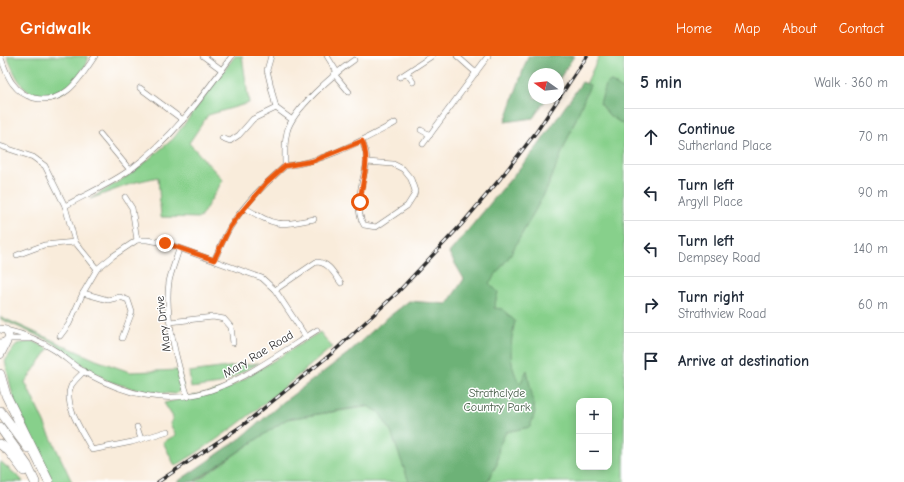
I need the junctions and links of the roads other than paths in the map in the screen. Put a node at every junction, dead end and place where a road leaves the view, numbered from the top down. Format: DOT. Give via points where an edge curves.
graph roads {
  1 [pos="0,56"];
  2 [pos="95,56"];
  3 [pos="203,56"];
  4 [pos="232,56"];
  5 [pos="271,56"];
  6 [pos="326,56"];
  7 [pos="432,56"];
  8 [pos="456,56"];
  9 [pos="488,56"];
  10 [pos="354,60"];
  11 [pos="222,70"];
  12 [pos="336,73"];
  13 [pos="407,73"];
  14 [pos="476,73"];
  15 [pos="400,77"];
  16 [pos="413,82"];
  17 [pos="140,88"];
  18 [pos="349,92"];
  19 [pos="276,108"];
  20 [pos="291,119"];
  21 [pos="183,120"];
  22 [pos="395,123"];
  23 [pos="421,130"];
  24 [pos="100,134"];
  25 [pos="430,135"];
  26 [pos="222,138"];
  27 [pos="362,141"];
  28 [pos="424,144"];
  29 [pos="0,146"];
  30 [pos="367,162"];
  31 [pos="285,166"];
  32 [pos="130,170"];
  33 [pos="125,197"];
  34 [pos="65,206"];
  35 [pos="246,208"];
  36 [pos="314,219"];
  37 [pos="137,240"];
  38 [pos="75,242"];
  39 [pos="179,249"];
  40 [pos="17,255"];
  41 [pos="214,260"];
  42 [pos="97,269"];
  43 [pos="341,284"];
  44 [pos="275,290"];
  45 [pos="83,293"];
  46 [pos="170,322"];
  47 [pos="3,329"];
  48 [pos="317,330"];
  49 [pos="60,336"];
  50 [pos="306,337"];
  51 [pos="122,338"];
  52 [pos="32,339"];
  53 [pos="5,341"];
  54 [pos="234,343"];
  55 [pos="0,354"];
  56 [pos="84,371"];
  57 [pos="0,374"];
  58 [pos="188,397"];
  59 [pos="0,411"];
  60 [pos="0,426"];
  61 [pos="137,427"];
  62 [pos="168,430"];
  63 [pos="141,439"];
  64 [pos="0,444"];
  65 [pos="32,482"];
  66 [pos="35,482"];
  67 [pos="48,482"];
  1 -- 2 [label="street" via="14,86 30,97 42,99 68,92"];
  3 -- 11 [label="street"];
  4 -- 11 [label="street"];
  5 -- 19 [label="street" via="267,70"];
  6 -- 12 [label="street"];
  7 -- 13 [label="street"];
  8 -- 14 [label="street"];
  9 -- 14 [label="street"];
  10 -- 12 [label="street"];
  11 -- 21 [label="street"];
  12 -- 18 [label="street"];
  12 -- 20 [label="street"];
  13 -- 15 [label="street"];
  13 -- 16 [label="street"];
  14 -- 25 [label="street"];
  17 -- 21 [label="street"];
  19 -- 20 [label="street"];
  19 -- 26 [label="street" via="252,119 239,135 230,141"];
  20 -- 31 [label="street" via="287,132"];
  21 -- 32 [label="street" via="150,154"];
  22 -- 27 [label="street"];
  23 -- 25 [label="street"];
  24 -- 32 [label="street"];
  25 -- 28 [label="street"];
  27 -- 30 [label="street"];
  27 -- 31 [label="street" via="313,161"];
  29 -- 34 [label="street" via="39,160"];
  30 -- 30 [label="street" via="362,184 360,216 364,224 376,227 407,206 415,191 411,179 402,169 386,163"];
  31 -- 35 [label="street" via="266,183"];
  32 -- 34 [label="street"];
  33 -- 37 [label="street" via="132,208"];
  34 -- 38 [label="street"];
  35 -- 36 [label="street" via="270,222 281,225"];
  35 -- 41 [label="street" via="230,227"];
  37 -- 39 [label="street" via="156,240"];
  37 -- 42 [label="street"];
  38 -- 40 [label="street" via="44,245"];
  38 -- 42 [label="street"];
  39 -- 41 [label="street"];
  39 -- 46 [label="street, Mary Drive" via="169,281"];
  41 -- 44 [label="street" via="262,278"];
  42 -- 45 [label="street"];
  43 -- 44 [label="street" via="329,267 316,262"];
  44 -- 50 [label="street"];
  45 -- 49 [label="street" via="69,324"];
  45 -- 51 [label="street" via="108,300 120,297 128,300 132,312"];
  46 -- 54 [label="street" via="213,317 224,319 231,328"];
  46 -- 58 [label="street, Mary Drive" via="179,370"];
  47 -- 52 [label="street, Mary Rae Road"];
  47 -- 53 [label="main road" via="9,334"];
  48 -- 50 [label="street, Mary Rae Road"];
  50 -- 58 [label="street, Mary Rae Road" via="228,385"];
  52 -- 53 [label="street, Mary Rae Road"];
  52 -- 56 [label="street, Mary Rae Road" via="55,350"];
  53 -- 55 [label="highway"];
  56 -- 58 [label="street, Mary Rae Road" via="135,394"];
  56 -- 63 [label="street" via="72,385 69,401 92,450"];
  57 -- 67 [label="highway" via="6,395"];
  59 -- 67 [label="highway" via="29,450"];
  60 -- 66 [label="highway" via="27,465"];
  61 -- 63 [label="street"];
  62 -- 63 [label="street"];
  64 -- 65 [label="highway" via="10,451"];
}
